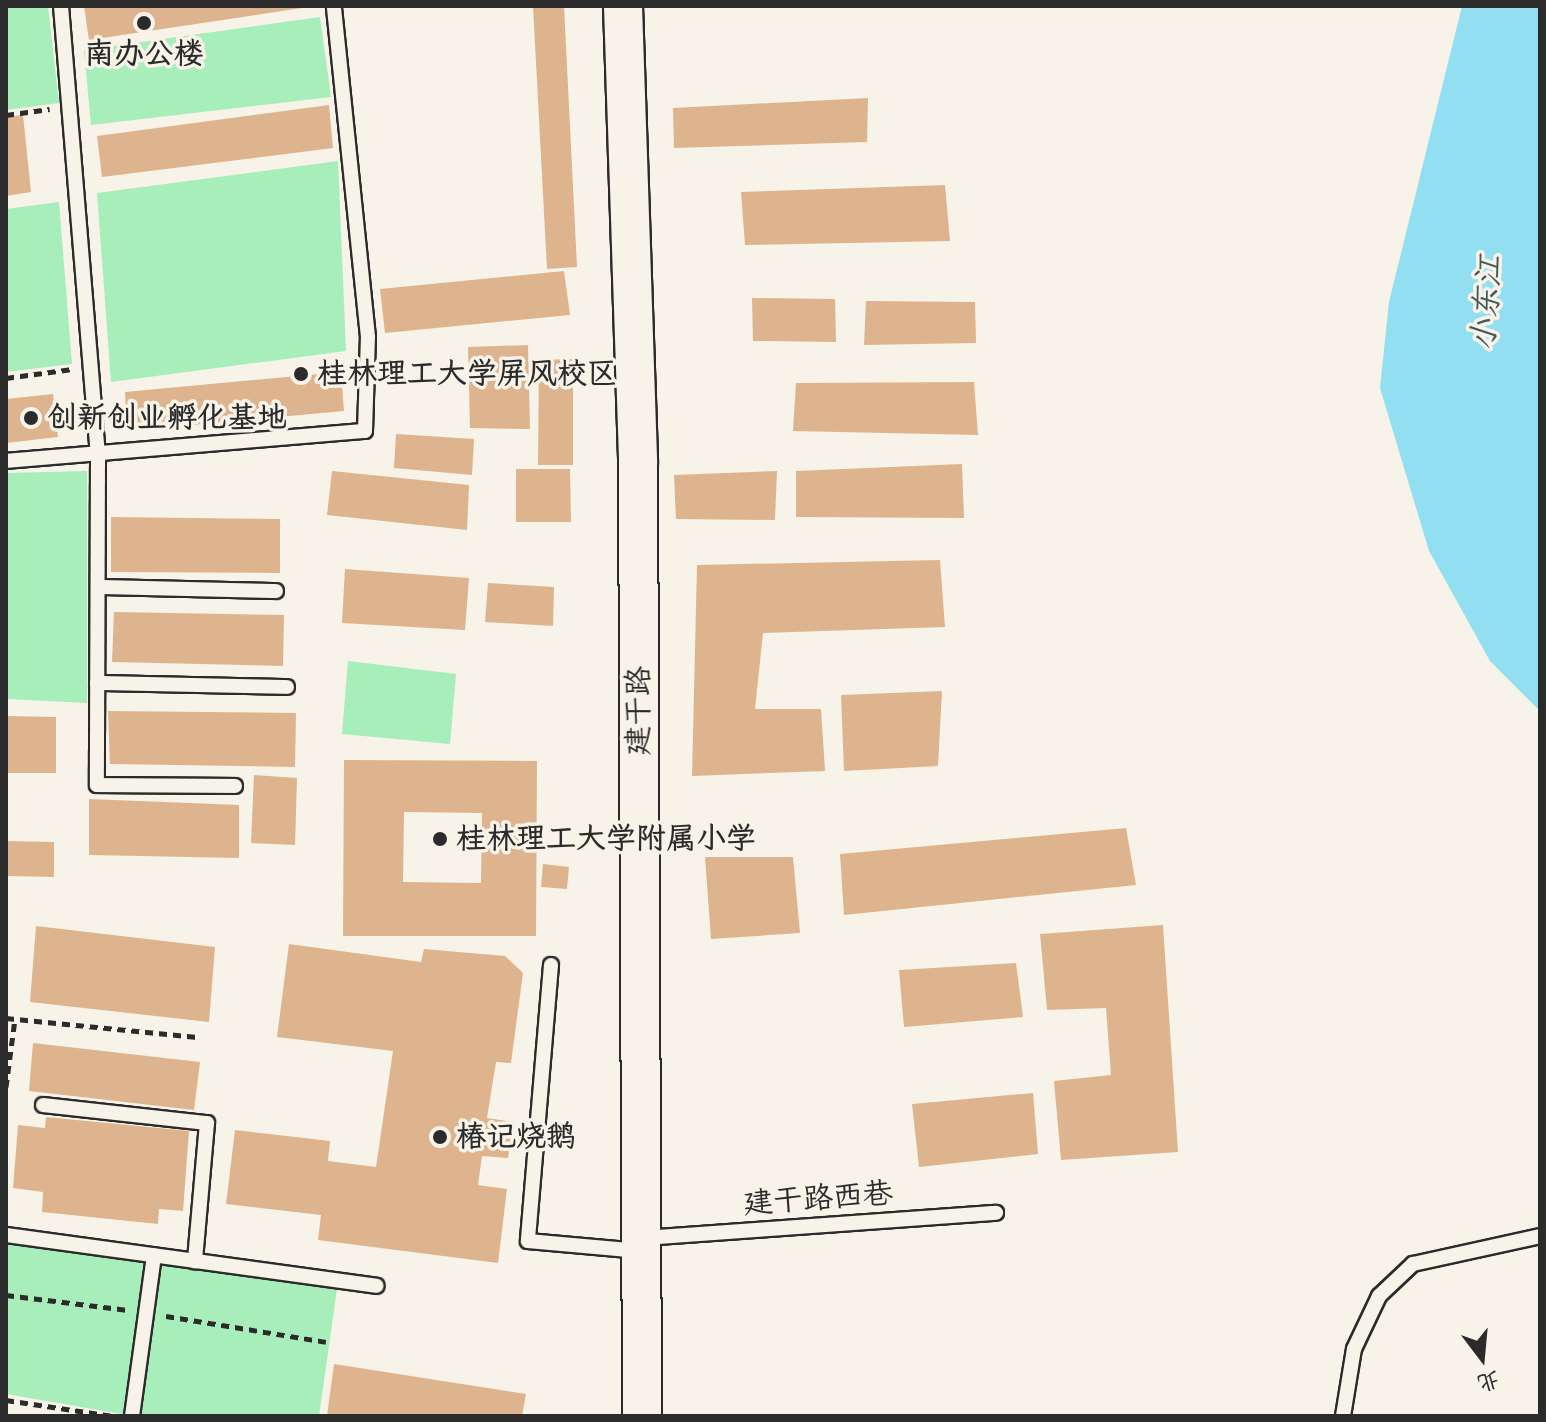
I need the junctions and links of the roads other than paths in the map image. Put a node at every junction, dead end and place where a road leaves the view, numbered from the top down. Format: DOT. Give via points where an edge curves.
graph roads {
  1 [pos="61,6"];
  2 [pos="334,6"];
  3 [pos="623,6"];
  4 [pos="98,458"];
  5 [pos="6,461"];
  6 [pos="98,587"];
  7 [pos="276,591"];
  8 [pos="97,683"];
  9 [pos="287,687"];
  10 [pos="235,786"];
  11 [pos="551,965"];
  12 [pos="43,1105"];
  13 [pos="996,1213"];
  14 [pos="6,1235"];
  15 [pos="1540,1236"];
  16 [pos="644,1244"];
  17 [pos="154,1255"];
  18 [pos="195,1261"];
  19 [pos="377,1286"];
  20 [pos="132,1416"];
  21 [pos="642,1416"];
  22 [pos="1343,1416"];
  1 -- 4 [label="lane"];
  2 -- 4 [label="lane" via="368,337 365,431"];
  3 -- 16 [label="main road, 建干路" via="638,460"];
  4 -- 5 [label="lane"];
  4 -- 6 [label="lane"];
  6 -- 7 [label="lane"];
  6 -- 8 [label="lane"];
  8 -- 9 [label="lane"];
  8 -- 10 [label="lane" via="97,785"];
  11 -- 16 [label="lane, 建干路西巷" via="528,1241"];
  12 -- 18 [label="lane" via="207,1123"];
  13 -- 16 [label="lane, 建干路西巷"];
  14 -- 17 [label="lane"];
  15 -- 22 [label="lane" via="1413,1264 1379,1296 1354,1349"];
  16 -- 21 [label="main road, 建干路"];
  17 -- 18 [label="lane"];
  17 -- 20 [label="lane"];
  18 -- 19 [label="lane"];
}
